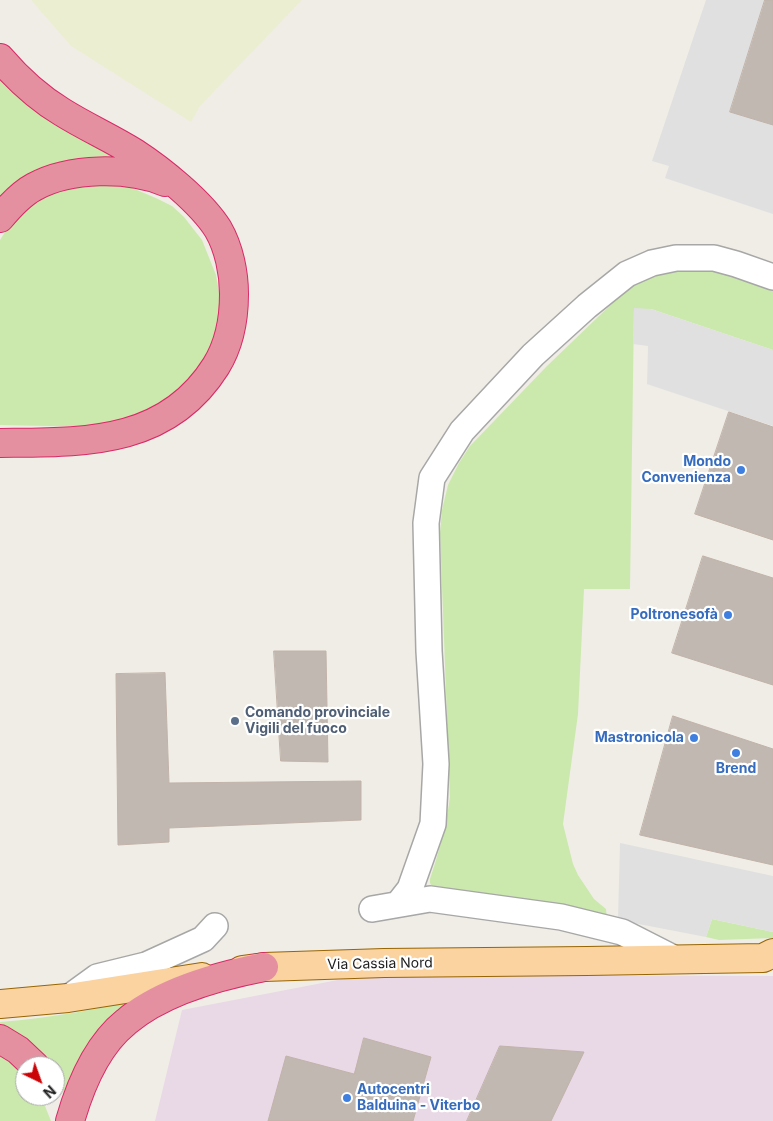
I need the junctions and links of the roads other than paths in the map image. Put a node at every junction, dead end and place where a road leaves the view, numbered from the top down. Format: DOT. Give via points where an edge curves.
graph roads {
  1 [pos="0,58"];
  2 [pos="178,188"];
  3 [pos="0,218"];
  4 [pos="773,277"];
  5 [pos="0,443"];
  6 [pos="399,903"];
  7 [pos="372,908"];
  8 [pos="215,926"];
  9 [pos="770,958"];
  10 [pos="675,959"];
  11 [pos="264,967"];
  12 [pos="68,998"];
  13 [pos="0,1004"];
  14 [pos="0,1039"];
  15 [pos="24,1056"];
  16 [pos="58,1106"];
  17 [pos="63,1121"];
  18 [pos="70,1121"];
  1 -- 2 [label="highway" via="23,82 61,112 134,152"];
  2 -- 3 [label="highway" via="159,179 128,172 66,175 35,186"];
  2 -- 5 [label="highway" via="218,229 231,266 234,286 232,325 208,378 182,405 150,425 132,431 86,441"];
  4 -- 6 [label="street" via="714,258 676,258 652,263 627,274 533,355 462,431 432,478 426,523 436,764 434,824 410,889"];
  6 -- 7 [label="street"];
  6 -- 10 [label="street" via="430,899 561,917 622,932"];
  8 -- 12 [label="street" via="203,939 146,965 96,977"];
  9 -- 10 [label="main road, Via Cassia Nord"];
  10 -- 11 [label="main road, Via Cassia Nord"];
  11 -- 12 [label="main road, Via Cassia Nord"];
  11 -- 18 [label="highway" via="192,986 168,996 125,1022 92,1065"];
  12 -- 13 [label="main road, Via Cassia Nord"];
  14 -- 15 [label="highway"];
  16 -- 17 [label="highway"];
}
